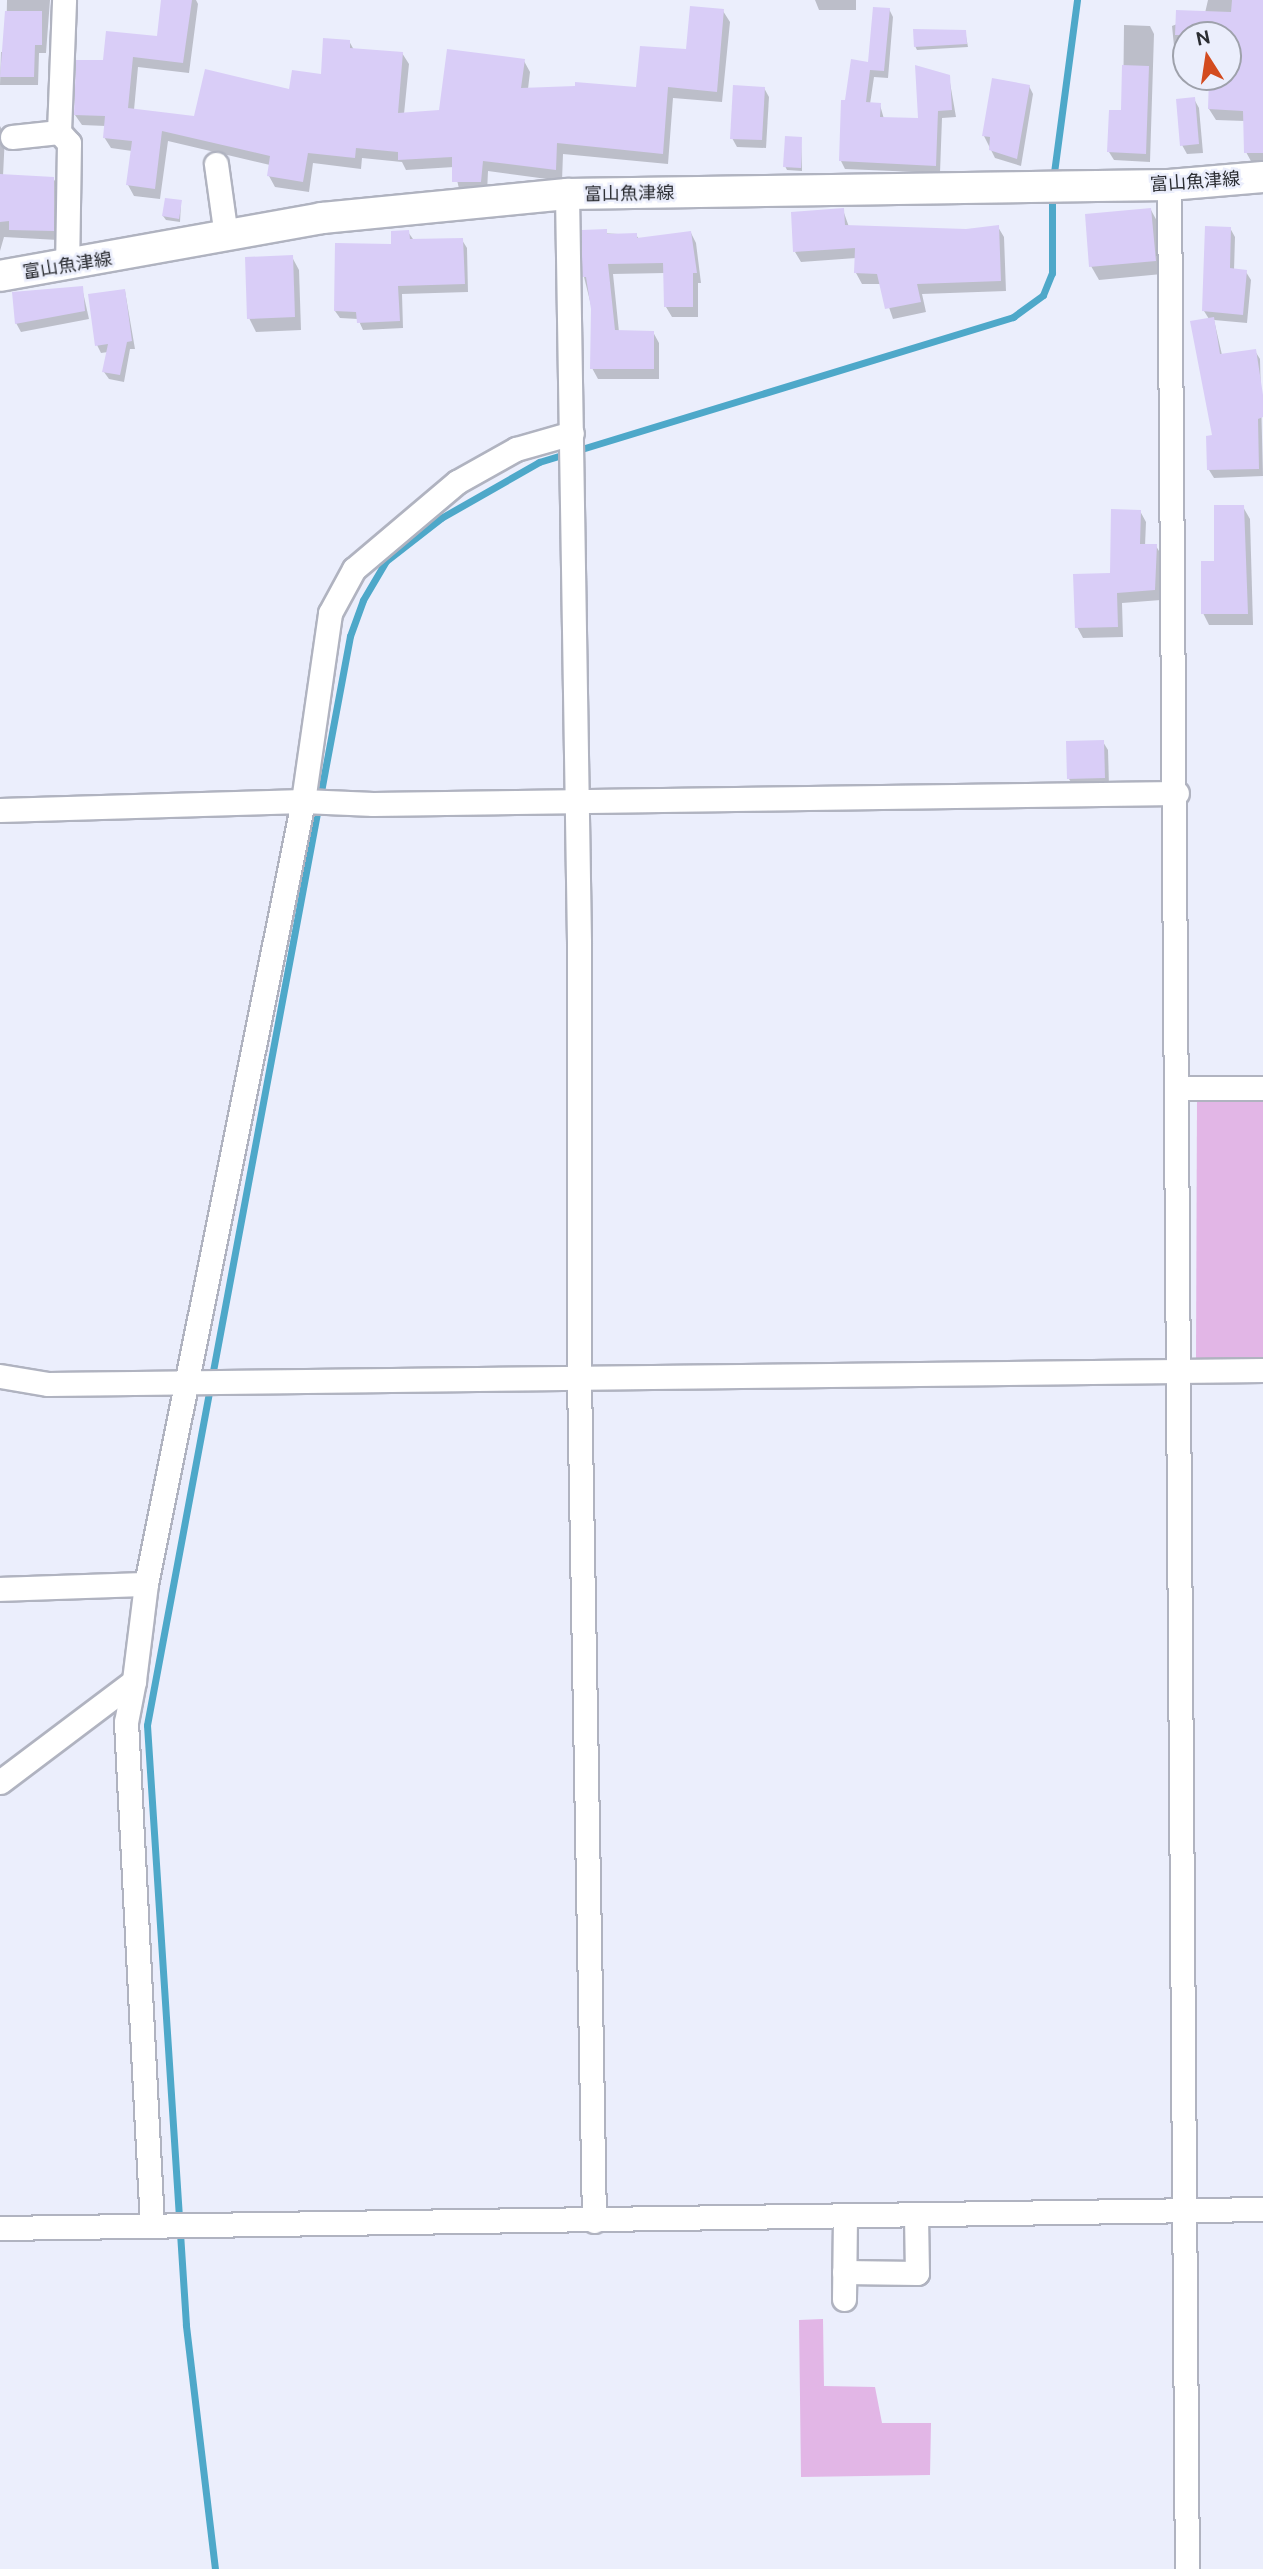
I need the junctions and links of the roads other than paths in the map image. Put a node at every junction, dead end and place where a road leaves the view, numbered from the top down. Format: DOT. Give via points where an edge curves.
graph roads {
  1 [pos="64,0"];
  2 [pos="59,132"];
  3 [pos="12,137"];
  4 [pos="216,164"];
  5 [pos="1263,177"];
  6 [pos="1169,184"];
  7 [pos="567,194"];
  8 [pos="226,236"];
  9 [pos="67,266"];
  10 [pos="0,276"];
  11 [pos="572,433"];
  12 [pos="1177,793"];
  13 [pos="574,800"];
  14 [pos="303,801"];
  15 [pos="0,810"];
  16 [pos="1177,1088"];
  17 [pos="1263,1088"];
  18 [pos="1178,1370"];
  19 [pos="1263,1370"];
  20 [pos="0,1376"];
  21 [pos="579,1379"];
  22 [pos="189,1382"];
  23 [pos="146,1584"];
  24 [pos="0,1588"];
  25 [pos="134,1681"];
  26 [pos="0,1782"];
  27 [pos="1184,2208"];
  28 [pos="1263,2209"];
  29 [pos="916,2216"];
  30 [pos="845,2217"];
  31 [pos="593,2221"];
  32 [pos="152,2225"];
  33 [pos="0,2228"];
  34 [pos="844,2272"];
  35 [pos="844,2299"];
  36 [pos="1187,2569"];
  1 -- 2 [label="street"];
  2 -- 3 [label="street"];
  2 -- 9 [label="street" via="69,143"];
  4 -- 8 [label="street"];
  5 -- 6 [label="main road, 富山魚津線"];
  6 -- 7 [label="main road, 富山魚津線"];
  6 -- 12 [label="street"];
  7 -- 8 [label="main road, 富山魚津線" via="322,218"];
  7 -- 11 [label="street"];
  8 -- 9 [label="main road, 富山魚津線"];
  9 -- 10 [label="main road, 富山魚津線"];
  11 -- 13 [label="street"];
  11 -- 14 [label="street" via="516,449 457,482 354,569 330,613"];
  12 -- 13 [label="street"];
  12 -- 16 [label="street"];
  13 -- 14 [label="street"];
  13 -- 21 [label="street" via="579,943"];
  14 -- 15 [label="street"];
  14 -- 22 [label="street"];
  16 -- 17 [label="street"];
  16 -- 18 [label="street"];
  18 -- 19 [label="street"];
  18 -- 21 [label="street"];
  18 -- 27 [label="street"];
  20 -- 22 [label="street" via="48,1384"];
  21 -- 22 [label="street"];
  21 -- 31 [label="street"];
  22 -- 23 [label="street"];
  23 -- 24 [label="street"];
  23 -- 25 [label="street"];
  25 -- 26 [label="street"];
  25 -- 32 [label="street" via="126,1723"];
  27 -- 28 [label="street"];
  27 -- 29 [label="street"];
  27 -- 36 [label="street"];
  29 -- 30 [label="street"];
  29 -- 34 [label="street" via="917,2273"];
  30 -- 31 [label="street"];
  30 -- 34 [label="street"];
  31 -- 32 [label="street"];
  32 -- 33 [label="street"];
  34 -- 35 [label="street"];
}
